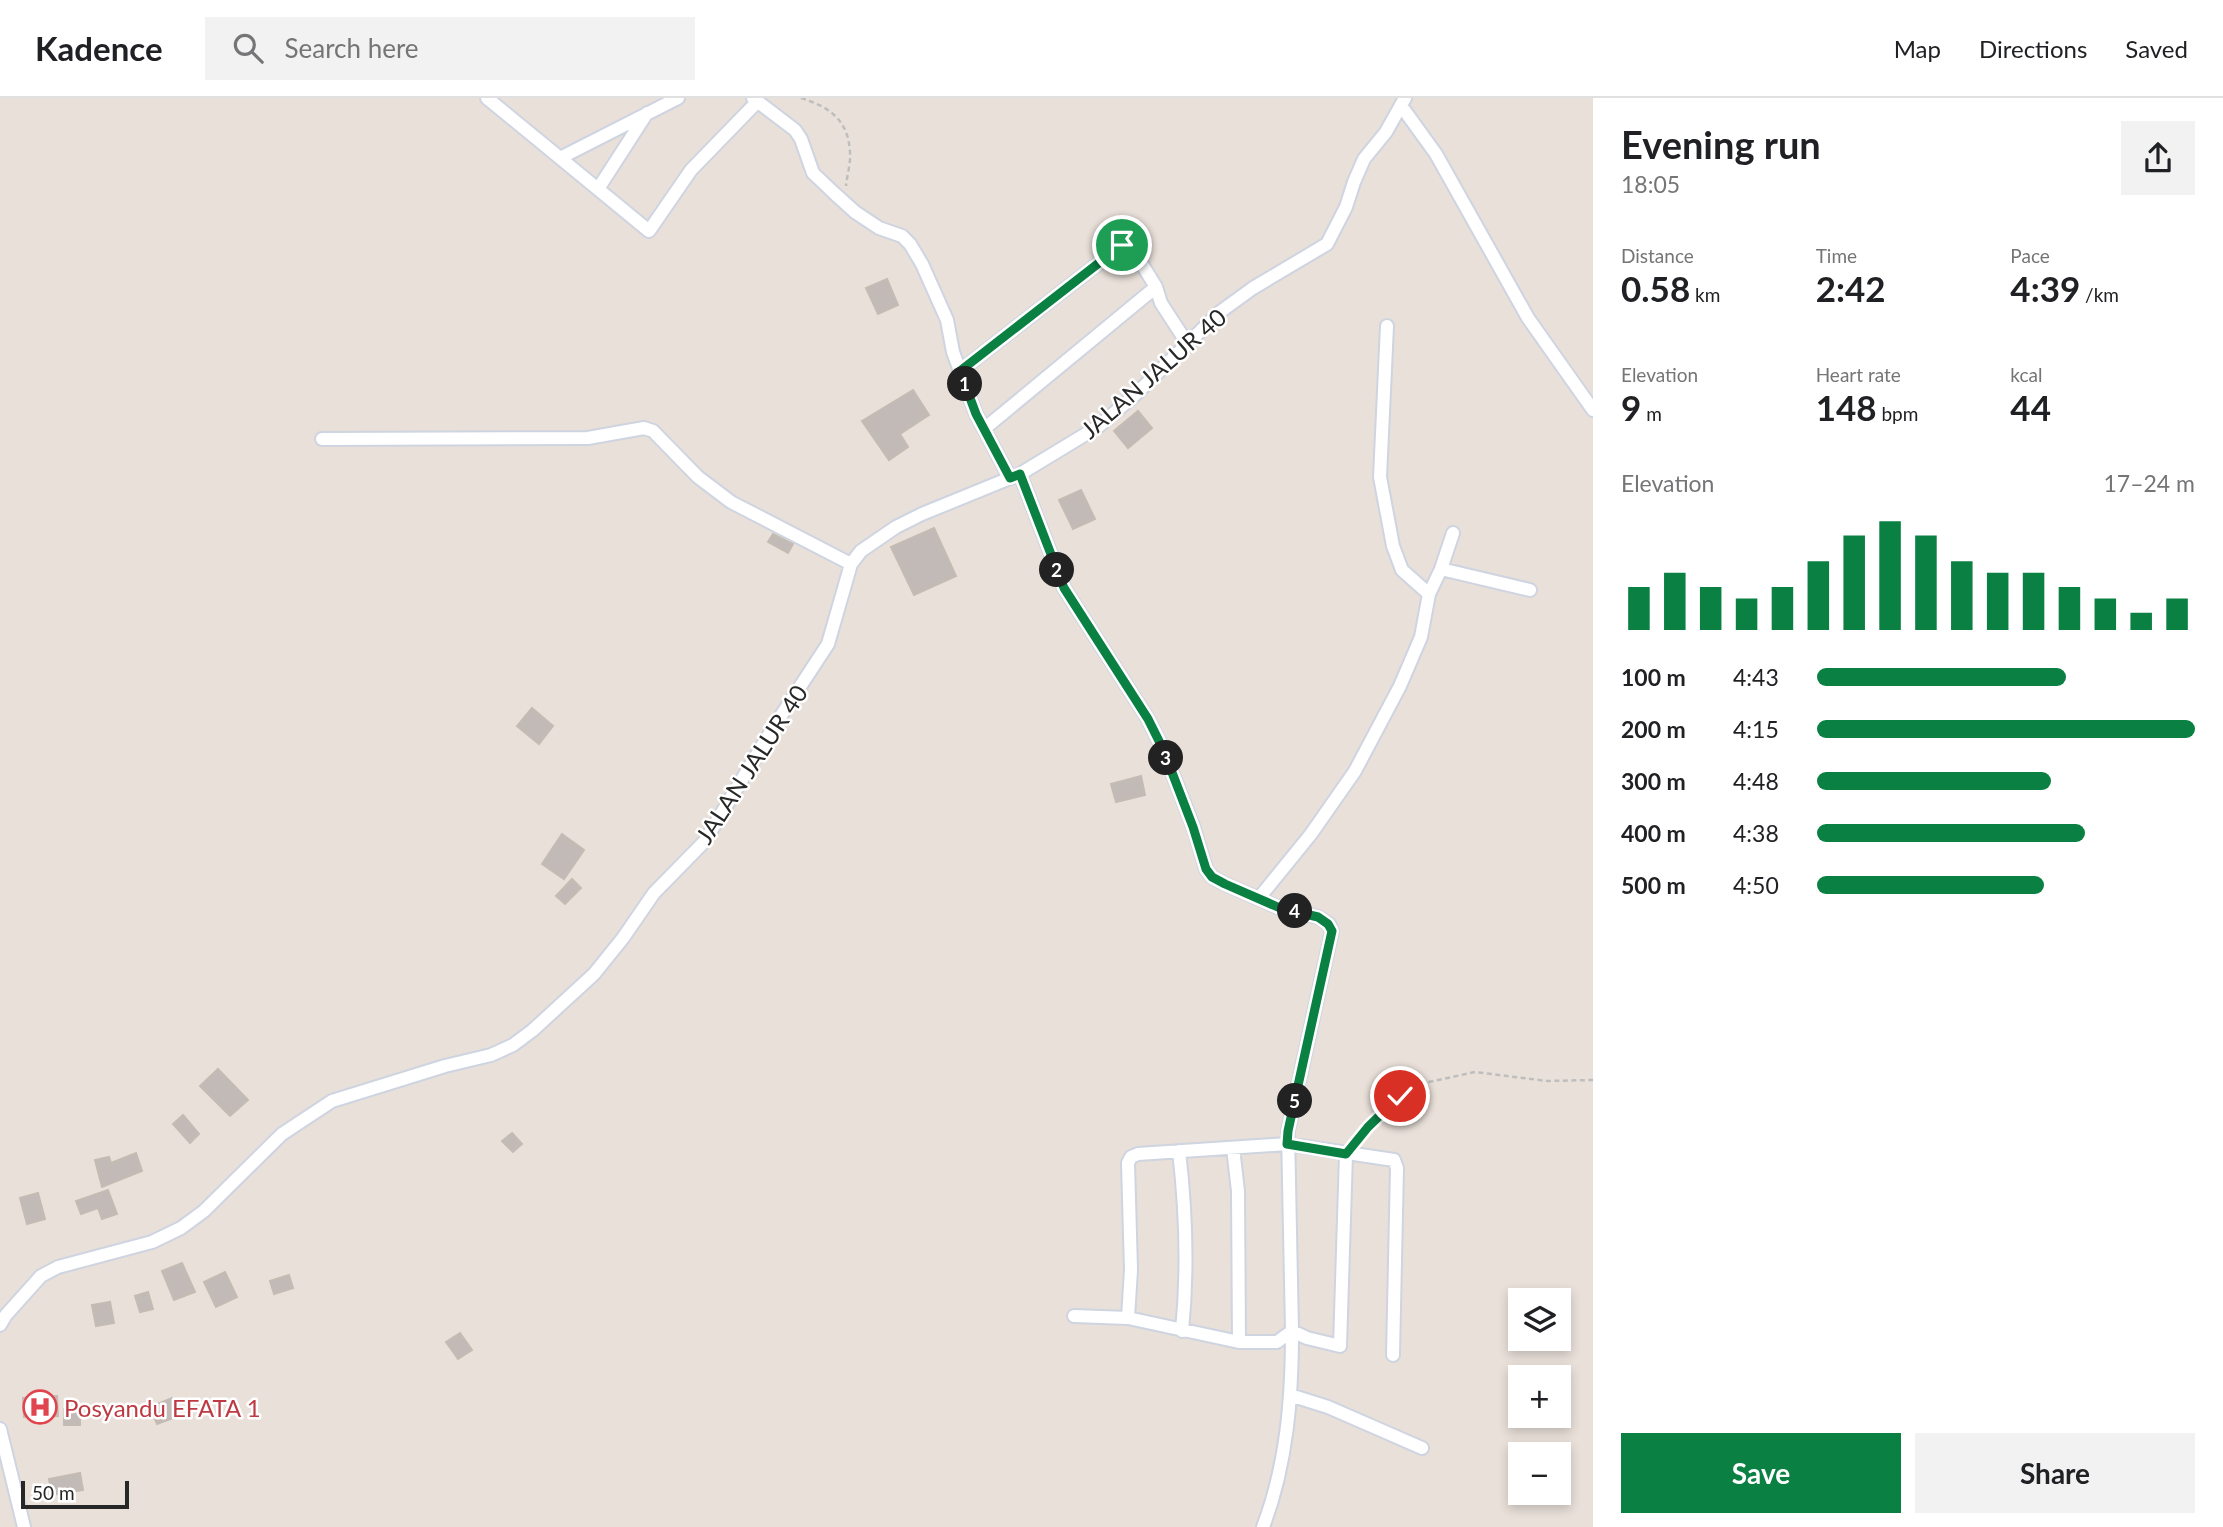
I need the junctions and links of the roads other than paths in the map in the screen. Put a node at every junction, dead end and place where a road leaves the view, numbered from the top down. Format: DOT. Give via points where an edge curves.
graph roads {
  1 [pos="678,98"];
  2 [pos="490,99"];
  3 [pos="756,99"];
  4 [pos="1403,102"];
  5 [pos="647,112"];
  6 [pos="560,158"];
  7 [pos="598,189"];
  8 [pos="1156,287"];
  9 [pos="1387,326"];
  10 [pos="1187,343"];
  11 [pos="960,371"];
  12 [pos="1593,410"];
  13 [pos="984,429"];
  14 [pos="322,439"];
  15 [pos="1015,476"];
  16 [pos="1453,533"];
  17 [pos="851,564"];
  18 [pos="1441,569"];
  19 [pos="1530,590"];
  20 [pos="1429,594"];
  21 [pos="1259,898"];
  22 [pos="1287,1144"];
  23 [pos="1233,1148"];
  24 [pos="1180,1151"];
  25 [pos="1346,1154"];
  26 [pos="1074,1316"];
  27 [pos="1128,1318"];
  28 [pos="0,1325"];
  29 [pos="1182,1331"];
  30 [pos="1292,1331"];
  31 [pos="1239,1342"];
  32 [pos="1393,1355"];
  33 [pos="1290,1395"];
  34 [pos="0,1429"];
  35 [pos="1422,1448"];
  36 [pos="24,1527"];
  37 [pos="1263,1527"];
  1 -- 5 [label="street"];
  2 -- 6 [label="street"];
  3 -- 7 [label="street" via="691,170 649,231"];
  3 -- 11 [label="street" via="795,130 813,173 855,212 911,244 947,320"];
  4 -- 10 [label="street, JALAN JALUR 40" via="1364,159 1327,244 1253,288"];
  4 -- 12 [label="street" via="1528,318"];
  5 -- 6 [label="street"];
  5 -- 7 [label="street"];
  6 -- 7 [label="street"];
  8 -- 10 [label="street"];
  8 -- 11 [label="street" via="1132,248 1122,245"];
  8 -- 13 [label="street"];
  9 -- 20 [label="street" via="1380,477 1402,570"];
  10 -- 15 [label="street, JALAN JALUR 40" via="1099,426"];
  11 -- 13 [label="street"];
  13 -- 15 [label="street"];
  14 -- 17 [label="street" via="587,438 653,430 698,477 731,502"];
  15 -- 17 [label="street, JALAN JALUR 40" via="896,527 872,542"];
  15 -- 21 [label="street" via="1064,588 1163,749 1206,869 1212,877"];
  16 -- 18 [label="street"];
  17 -- 28 [label="street, JALAN JALUR 40" via="828,644 705,841 654,893 594,974 533,1030 491,1055 332,1101 282,1134 181,1228 152,1242 58,1267 41,1276"];
  18 -- 19 [label="street"];
  18 -- 20 [label="street"];
  20 -- 21 [label="street" via="1421,637 1401,686 1355,771"];
  21 -- 22 [label="street" via="1318,917 1332,931"];
  22 -- 23 [label="street"];
  22 -- 25 [label="street"];
  22 -- 30 [label="street"];
  23 -- 24 [label="street"];
  23 -- 31 [label="street" via="1238,1191"];
  24 -- 27 [label="street" via="1138,1154 1128,1163"];
  24 -- 29 [label="street" via="1185,1203"];
  25 -- 30 [label="street" via="1340,1346"];
  25 -- 32 [label="street" via="1394,1160 1397,1168"];
  26 -- 27 [label="street"];
  27 -- 29 [label="street"];
  29 -- 31 [label="street"];
  30 -- 31 [label="street" via="1277,1342"];
  30 -- 33 [label="street"];
  33 -- 35 [label="street"];
  33 -- 37 [label="street" via="1285,1451"];
  34 -- 36 [label="street"];
}
